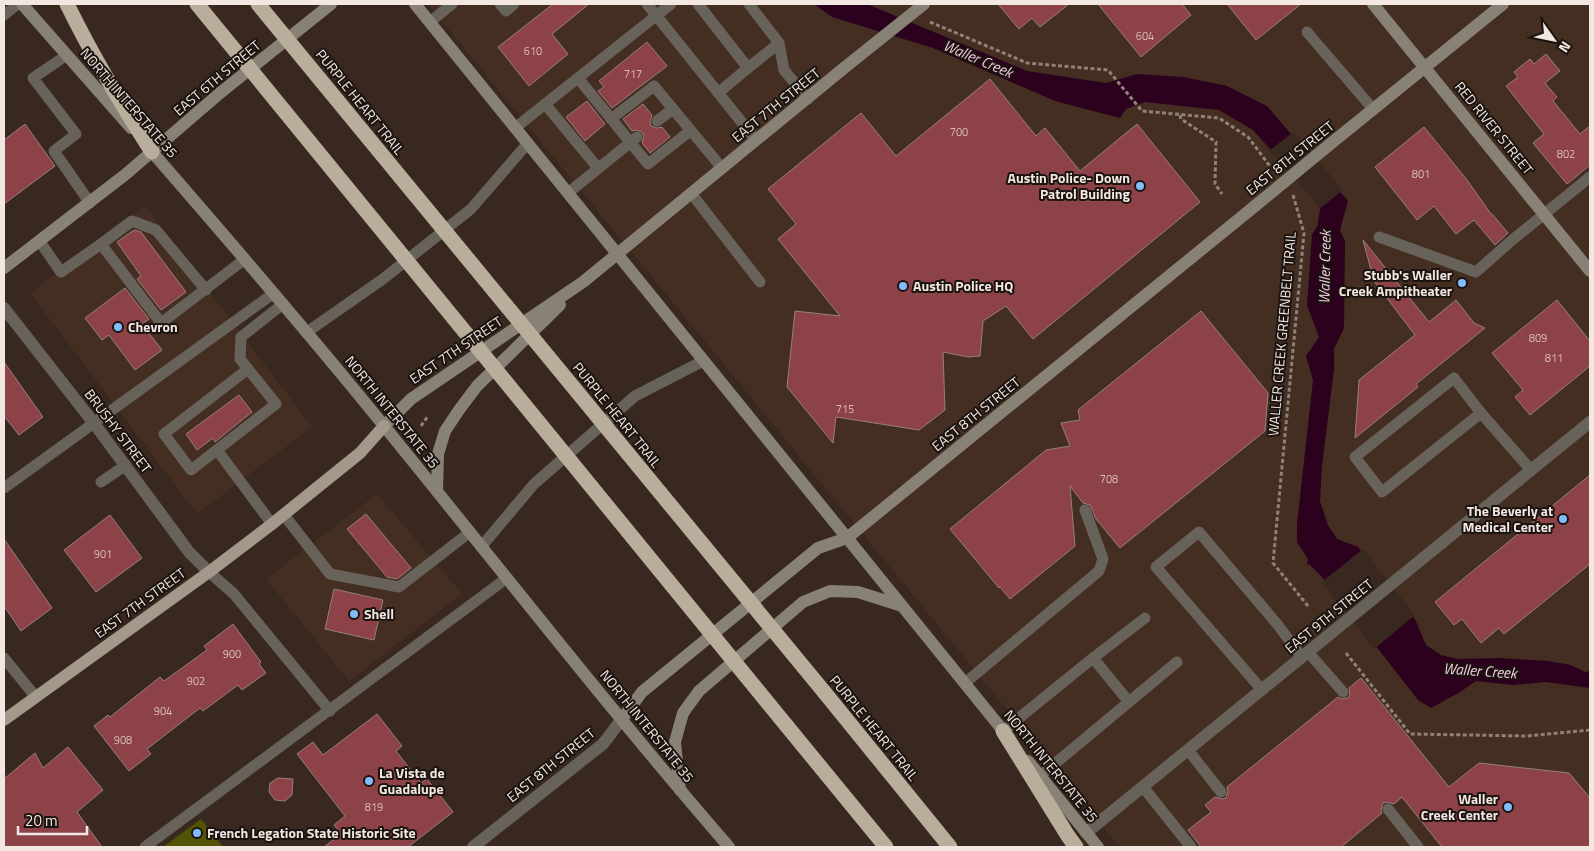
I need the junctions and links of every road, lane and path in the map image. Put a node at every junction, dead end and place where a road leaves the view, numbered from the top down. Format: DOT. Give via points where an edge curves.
graph roads {
  1 [pos="20,4"];
  2 [pos="67,4"];
  3 [pos="196,4"];
  4 [pos="258,4"];
  5 [pos="331,4"];
  6 [pos="415,4"];
  7 [pos="452,4"];
  8 [pos="500,4"];
  9 [pos="514,4"];
  10 [pos="646,4"];
  11 [pos="671,4"];
  12 [pos="698,4"];
  13 [pos="749,4"];
  14 [pos="924,4"];
  15 [pos="1374,4"];
  16 [pos="1503,4"];
  17 [pos="4,15"];
  18 [pos="656,16"];
  19 [pos="923,18"];
  20 [pos="430,22"];
  21 [pos="1307,32"];
  22 [pos="779,43"];
  23 [pos="67,55"];
  24 [pos="1425,67"];
  25 [pos="748,68"];
  26 [pos="578,78"];
  27 [pos="718,92"];
  28 [pos="808,99"];
  29 [pos="545,104"];
  30 [pos="673,109"];
  31 [pos="1373,109"];
  32 [pos="1180,115"];
  33 [pos="611,119"];
  34 [pos="657,121"];
  35 [pos="515,128"];
  36 [pos="690,131"];
  37 [pos="634,140"];
  38 [pos="756,140"];
  39 [pos="528,143"];
  40 [pos="152,152"];
  41 [pos="598,168"];
  42 [pos="722,168"];
  43 [pos="1277,175"];
  44 [pos="1590,177"];
  45 [pos="1289,190"];
  46 [pos="568,193"];
  47 [pos="691,193"];
  48 [pos="1222,194"];
  49 [pos="90,203"];
  50 [pos="1544,214"];
  51 [pos="1379,237"];
  52 [pos="40,242"];
  53 [pos="100,244"];
  54 [pos="617,254"];
  55 [pos="245,260"];
  56 [pos="4,268"];
  57 [pos="1590,271"];
  58 [pos="583,282"];
  59 [pos="760,282"];
  60 [pos="206,290"];
  61 [pos="274,293"];
  62 [pos="283,304"];
  63 [pos="4,308"];
  64 [pos="307,332"];
  65 [pos="704,361"];
  66 [pos="248,369"];
  67 [pos="422,410"];
  68 [pos="1481,413"];
  69 [pos="428,416"];
  70 [pos="433,421"];
  71 [pos="93,422"];
  72 [pos="1590,422"];
  73 [pos="384,426"];
  74 [pos="421,426"];
  75 [pos="217,450"];
  76 [pos="126,465"];
  77 [pos="1531,470"];
  78 [pos="102,482"];
  79 [pos="4,488"];
  80 [pos="437,491"];
  81 [pos="1084,510"];
  82 [pos="284,515"];
  83 [pos="272,524"];
  84 [pos="470,532"];
  85 [pos="847,538"];
  86 [pos="481,546"];
  87 [pos="209,572"];
  88 [pos="506,578"];
  89 [pos="902,606"];
  90 [pos="1308,606"];
  91 [pos="1145,618"];
  92 [pos="1346,653"];
  93 [pos="1305,654"];
  94 [pos="4,658"];
  95 [pos="1093,658"];
  96 [pos="1177,662"];
  97 [pos="965,683"];
  98 [pos="1262,690"];
  99 [pos="1343,692"];
  100 [pos="35,696"];
  101 [pos="1129,702"];
  102 [pos="330,711"];
  103 [pos="622,719"];
  104 [pos="4,720"];
  105 [pos="1590,730"];
  106 [pos="1003,731"];
  107 [pos="1188,750"];
  108 [pos="1040,776"];
  109 [pos="1143,786"];
  110 [pos="680,790"];
  111 [pos="1221,792"];
  112 [pos="1388,809"];
  113 [pos="1086,833"];
  114 [pos="145,847"];
  115 [pos="473,847"];
  116 [pos="729,847"];
  117 [pos="886,847"];
  118 [pos="950,847"];
  119 [pos="1076,847"];
  120 [pos="1098,847"];
  121 [pos="1191,847"];
  122 [pos="1418,847"];
  1 -- 17 [label="lane"];
  1 -- 23 [label="main road, NORTH INTERSTATE 35"];
  2 -- 40 [label="highway" via="130,119"];
  3 -- 117 [label="highway, bridge"];
  4 -- 118 [label="highway, PURPLE HEART TRAIL, bridge"];
  5 -- 40 [label="main road, EAST 6TH STREET"];
  6 -- 20 [label="main road, NORTH INTERSTATE 35"];
  7 -- 20 [label="lane"];
  8 -- 9 [label="lane" via="506,11"];
  10 -- 18 [label="lane"];
  11 -- 18 [label="lane"];
  12 -- 25 [label="lane"];
  13 -- 22 [label="lane"];
  14 -- 28 [label="main road, EAST 7TH STREET, bridge"];
  15 -- 24 [label="main road, RED RIVER STREET"];
  16 -- 24 [label="main road, EAST 8TH STREET"];
  18 -- 26 [label="lane"];
  18 -- 27 [label="lane"];
  19 -- 32 [label="path" via="1027,63 1108,70 1142,111"];
  20 -- 35 [label="main road, NORTH INTERSTATE 35"];
  21 -- 31 [label="lane"];
  22 -- 25 [label="lane"];
  22 -- 28 [label="lane" via="784,70"];
  23 -- 40 [label="main road, NORTH INTERSTATE 35"];
  23 -- 49 [label="lane" via="32,78 76,134 54,152"];
  24 -- 31 [label="main road, EAST 8TH STREET"];
  24 -- 50 [label="main road, RED RIVER STREET"];
  25 -- 27 [label="lane"];
  26 -- 29 [label="lane"];
  26 -- 33 [label="lane"];
  27 -- 38 [label="lane"];
  28 -- 38 [label="main road, EAST 7TH STREET"];
  29 -- 35 [label="lane"];
  29 -- 41 [label="lane"];
  30 -- 33 [label="lane" via="654,86"];
  30 -- 34 [label="lane"];
  30 -- 36 [label="lane"];
  31 -- 85 [label="main road, EAST 8TH STREET, bridge"];
  32 -- 43 [label="path" via="1219,118 1248,137"];
  32 -- 48 [label="path" via="1181,119 1216,142 1215,184"];
  33 -- 37 [label="lane"];
  35 -- 39 [label="main road, NORTH INTERSTATE 35"];
  36 -- 37 [label="lane" via="648,164"];
  36 -- 42 [label="lane"];
  37 -- 41 [label="lane"];
  38 -- 42 [label="main road, EAST 7TH STREET"];
  39 -- 46 [label="main road, NORTH INTERSTATE 35"];
  39 -- 64 [label="lane" via="471,210 384,279"];
  40 -- 49 [label="main road, EAST 6TH STREET"];
  40 -- 55 [label="main road, NORTH INTERSTATE 35"];
  41 -- 46 [label="lane"];
  42 -- 47 [label="main road, EAST 7TH STREET"];
  44 -- 50 [label="lane"];
  45 -- 90 [label="path, WALLER CREEK GREENBELT TRAIL" via="1295,198 1304,233 1273,563"];
  46 -- 54 [label="main road, NORTH INTERSTATE 35"];
  47 -- 54 [label="main road, EAST 7TH STREET"];
  47 -- 59 [label="lane"];
  49 -- 52 [label="main road, EAST 6TH STREET"];
  50 -- 51 [label="lane" via="1476,272"];
  50 -- 57 [label="main road, RED RIVER STREET"];
  52 -- 53 [label="lane" via="62,272"];
  52 -- 56 [label="main road, EAST 6TH STREET"];
  53 -- 60 [label="lane" via="132,221 156,230"];
  53 -- 60 [label="lane" via="161,323"];
  54 -- 58 [label="main road, EAST 7TH STREET"];
  54 -- 65 [label="main road, NORTH INTERSTATE 35"];
  55 -- 60 [label="lane"];
  55 -- 61 [label="main road, NORTH INTERSTATE 35"];
  58 -- 73 [label="main road, EAST 7TH STREET" via="412,399"];
  58 -- 80 [label="main road" via="477,386 459,410 445,431 438,454"];
  61 -- 62 [label="main road, NORTH INTERSTATE 35"];
  61 -- 71 [label="lane"];
  62 -- 64 [label="main road, NORTH INTERSTATE 35"];
  62 -- 66 [label="lane" via="241,337 240,359"];
  63 -- 71 [label="street, BRUSHY STREET"];
  64 -- 73 [label="main road, NORTH INTERSTATE 35"];
  65 -- 85 [label="main road, NORTH INTERSTATE 35"];
  65 -- 86 [label="lane" via="636,396 534,484"];
  66 -- 75 [label="lane" via="276,404"];
  66 -- 75 [label="lane" via="164,434 191,470"];
  67 -- 69 [label="path"];
  68 -- 68 [label="lane" via="1382,492 1355,457 1454,378"];
  68 -- 77 [label="lane"];
  69 -- 70 [label="path"];
  69 -- 74 [label="path"];
  71 -- 76 [label="street, BRUSHY STREET"];
  71 -- 79 [label="lane"];
  72 -- 77 [label="street, EAST 9TH STREET"];
  73 -- 80 [label="main road, NORTH INTERSTATE 35"];
  73 -- 82 [label="main road, EAST 7TH STREET" via="360,453"];
  75 -- 83 [label="lane"];
  76 -- 78 [label="lane"];
  76 -- 87 [label="street, BRUSHY STREET" via="189,552"];
  77 -- 93 [label="street, EAST 9TH STREET"];
  80 -- 84 [label="main road, NORTH INTERSTATE 35"];
  81 -- 97 [label="lane" via="1103,559 1098,571"];
  82 -- 83 [label="main road, EAST 7TH STREET"];
  82 -- 84 [label="lane" via="330,574 399,587"];
  83 -- 87 [label="main road, EAST 7TH STREET"];
  84 -- 86 [label="main road, NORTH INTERSTATE 35"];
  85 -- 89 [label="main road, NORTH INTERSTATE 35"];
  85 -- 103 [label="main road, EAST 8TH STREET" via="818,548 642,692"];
  86 -- 88 [label="main road, NORTH INTERSTATE 35"];
  87 -- 100 [label="main road, EAST 7TH STREET"];
  87 -- 102 [label="lane" via="234,594"];
  88 -- 102 [label="lane"];
  88 -- 103 [label="main road, NORTH INTERSTATE 35"];
  89 -- 97 [label="main road, NORTH INTERSTATE 35"];
  89 -- 110 [label="main road" via="858,592 830,591 803,602 699,691 683,713 675,742"];
  91 -- 95 [label="lane"];
  92 -- 105 [label="path" via="1410,734 1527,736"];
  93 -- 98 [label="street, EAST 9TH STREET"];
  93 -- 98 [label="lane" via="1199,532 1156,567"];
  93 -- 99 [label="lane"];
  94 -- 100 [label="lane"];
  95 -- 101 [label="lane"];
  95 -- 106 [label="lane"];
  96 -- 101 [label="lane"];
  97 -- 106 [label="main road, NORTH INTERSTATE 35"];
  98 -- 107 [label="street, EAST 9TH STREET"];
  100 -- 104 [label="main road, EAST 7TH STREET"];
  101 -- 108 [label="lane"];
  102 -- 114 [label="lane"];
  103 -- 110 [label="main road, NORTH INTERSTATE 35"];
  103 -- 115 [label="street, EAST 8TH STREET" via="603,744"];
  106 -- 108 [label="main road, NORTH INTERSTATE 35"];
  106 -- 119 [label="highway"];
  107 -- 109 [label="street, EAST 9TH STREET"];
  107 -- 111 [label="lane"];
  108 -- 113 [label="main road, NORTH INTERSTATE 35"];
  109 -- 113 [label="street, EAST 9TH STREET"];
  109 -- 121 [label="lane"];
  110 -- 116 [label="main road, NORTH INTERSTATE 35"];
  112 -- 122 [label="lane"];
  113 -- 120 [label="main road, NORTH INTERSTATE 35"];
}
